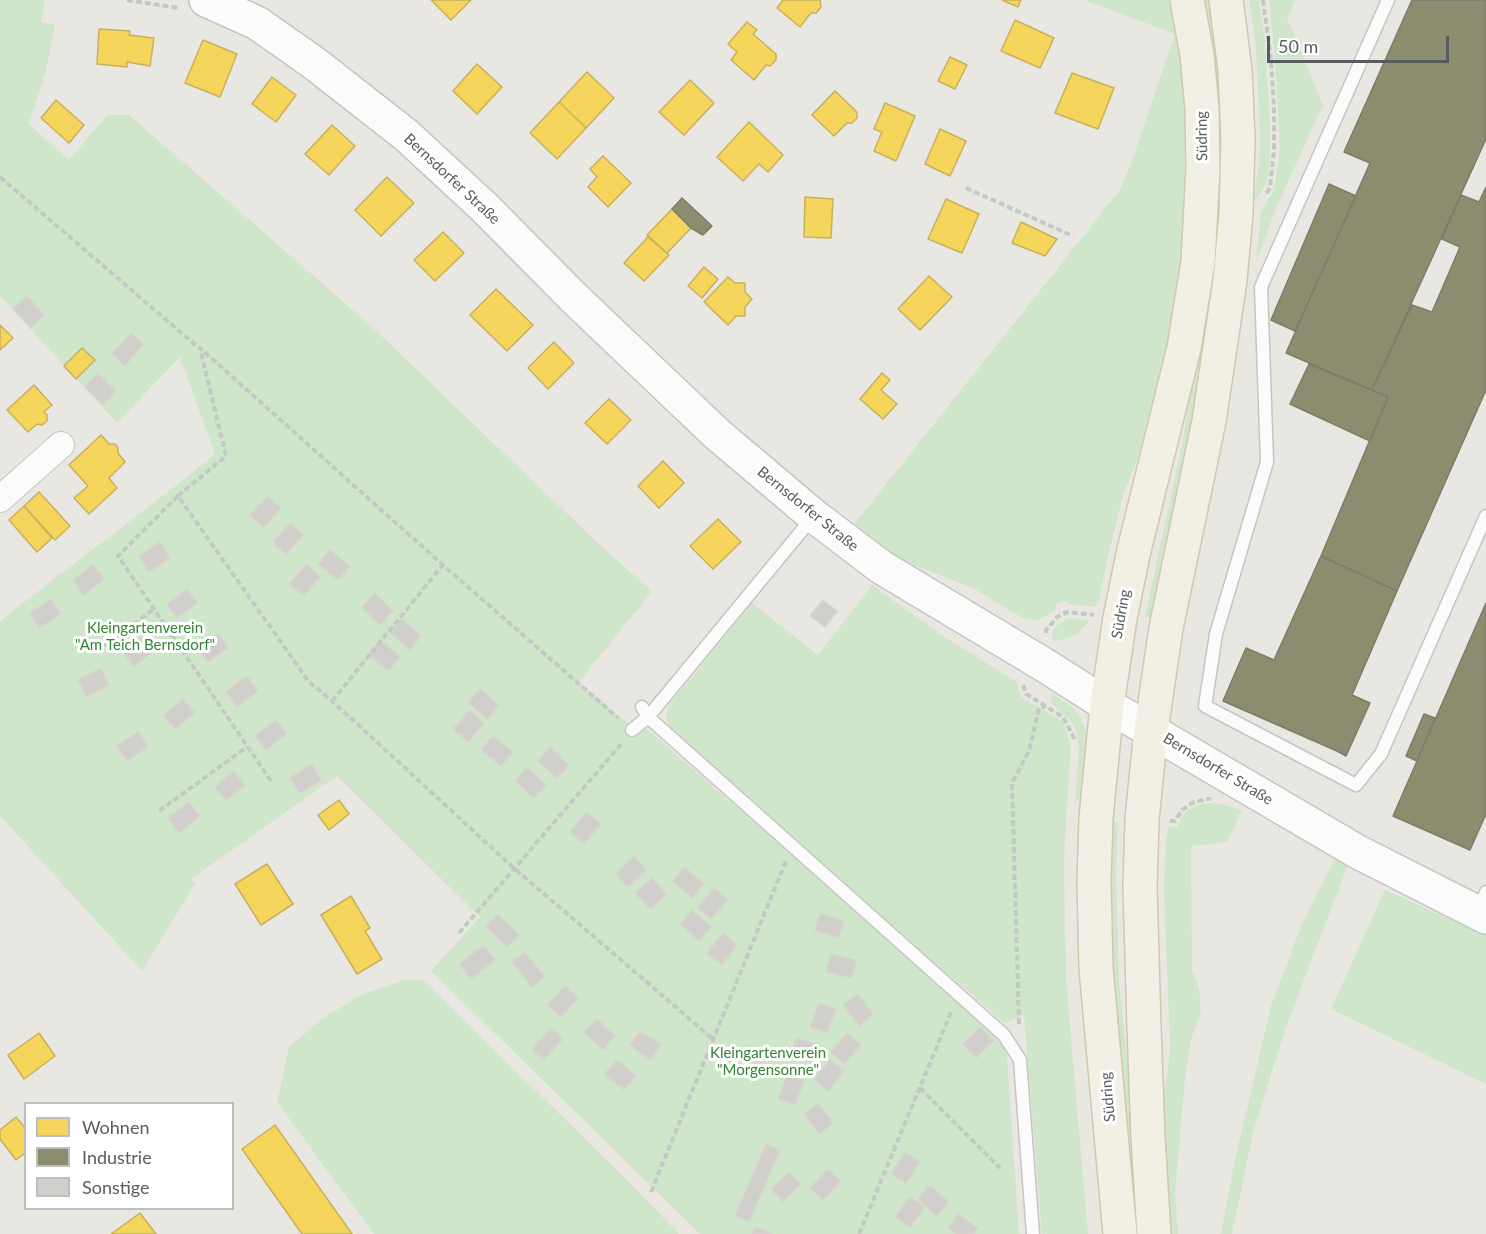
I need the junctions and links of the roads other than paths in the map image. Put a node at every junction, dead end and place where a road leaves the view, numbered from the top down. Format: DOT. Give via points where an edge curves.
graph roads {
  1 [pos="206,0"];
  2 [pos="1187,0"];
  3 [pos="1226,0"];
  4 [pos="1388,0"];
  5 [pos="61,445"];
  6 [pos="0,499"];
  7 [pos="814,516"];
  8 [pos="1486,516"];
  9 [pos="1107,705"];
  10 [pos="645,712"];
  11 [pos="632,730"];
  12 [pos="1151,730"];
  13 [pos="1483,908"];
  14 [pos="1033,1234"];
  15 [pos="1120,1234"];
  16 [pos="1154,1234"];
  1 -- 7 [label="street, Bernsdorfer Straße" via="257,23 406,135 717,434"];
  2 -- 9 [label="main road, Südring" via="1202,109 1198,262 1184,348 1122,607"];
  3 -- 12 [label="main road" via="1238,139 1230,280 1209,422 1166,628"];
  4 -- 8 [label="lane" via="1261,287 1267,462 1216,634 1205,706 1356,785 1381,754"];
  5 -- 6 [label="street"];
  7 -- 9 [label="street, Bernsdorfer Straße" via="881,567"];
  7 -- 10 [label="lane"];
  9 -- 12 [label="street, Bernsdorfer Straße"];
  9 -- 15 [label="main road, Südring" via="1096,818 1094,914"];
  10 -- 11 [label="lane"];
  10 -- 14 [label="lane" via="1004,1035 1020,1060"];
  12 -- 13 [label="street, Bernsdorfer Straße" via="1358,852"];
  12 -- 16 [label="main road" via="1140,887"];
}
